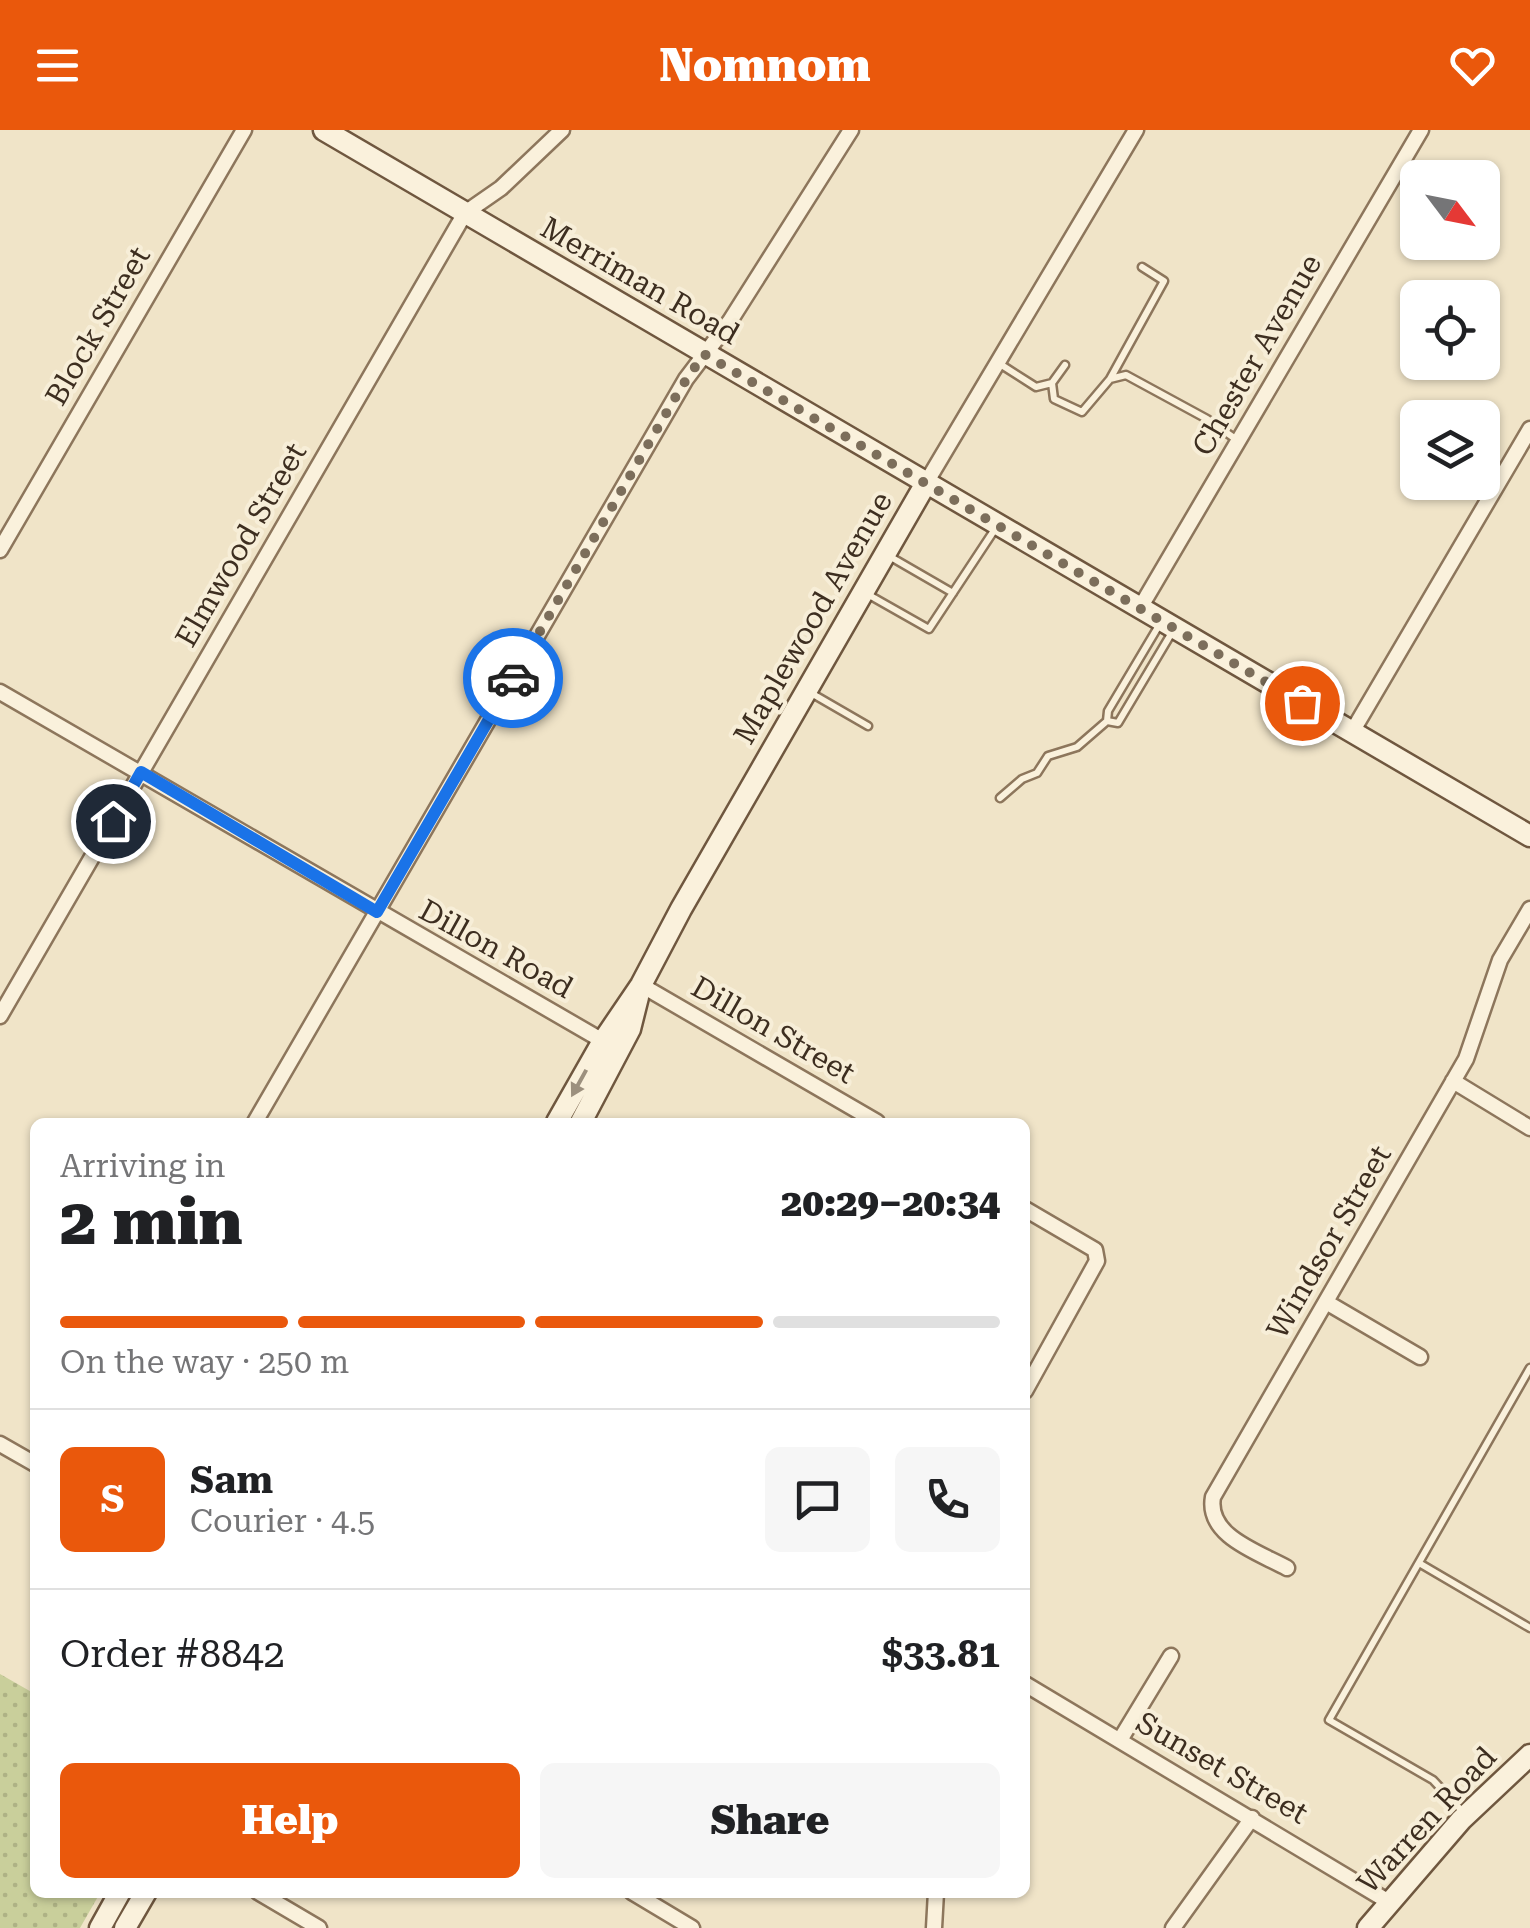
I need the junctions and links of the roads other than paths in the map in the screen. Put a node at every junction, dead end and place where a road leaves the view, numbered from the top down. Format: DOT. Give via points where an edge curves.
graph roads {
  1 [pos="244,130"];
  2 [pos="324,130"];
  3 [pos="562,130"];
  4 [pos="851,130"];
  5 [pos="1136,130"];
  6 [pos="1421,130"];
  7 [pos="465,213"];
  8 [pos="1142,267"];
  9 [pos="704,354"];
  10 [pos="998,363"];
  11 [pos="1065,365"];
  12 [pos="1110,379"];
  13 [pos="1052,383"];
  14 [pos="1530,429"];
  15 [pos="1238,441"];
  16 [pos="926,483"];
  17 [pos="998,525"];
  18 [pos="0,550"];
  19 [pos="883,552"];
  20 [pos="862,591"];
  21 [pos="952,593"];
  22 [pos="1140,608"];
  23 [pos="1168,624"];
  24 [pos="806,690"];
  25 [pos="0,692"];
  26 [pos="1107,721"];
  27 [pos="868,726"];
  28 [pos="1352,732"];
  29 [pos="141,772"];
  30 [pos="1000,798"];
  31 [pos="1530,836"];
  32 [pos="1530,909"];
  33 [pos="377,912"];
  34 [pos="641,985"];
  35 [pos="0,1016"];
  36 [pos="603,1040"];
  37 [pos="1453,1081"];
  38 [pos="257,1118"];
  39 [pos="559,1118"];
  40 [pos="583,1118"];
  41 [pos="869,1118"];
  42 [pos="1530,1128"];
  43 [pos="1030,1212"];
  44 [pos="1326,1302"];
  45 [pos="1420,1357"];
  46 [pos="1530,1368"];
  47 [pos="1030,1382"];
  48 [pos="0,1444"];
  49 [pos="30,1461"];
  50 [pos="1419,1562"];
  51 [pos="1287,1568"];
  52 [pos="1530,1628"];
  53 [pos="1171,1656"];
  54 [pos="1030,1687"];
  55 [pos="1120,1740"];
  56 [pos="1530,1755"];
  57 [pos="1466,1815"];
  58 [pos="1252,1818"];
  59 [pos="117,1898"];
  60 [pos="143,1898"];
  61 [pos="268,1898"];
  62 [pos="642,1898"];
  63 [pos="936,1898"];
  64 [pos="1389,1902"];
  65 [pos="100,1928"];
  66 [pos="126,1928"];
  67 [pos="319,1928"];
  68 [pos="692,1928"];
  69 [pos="934,1928"];
  70 [pos="1173,1928"];
  71 [pos="1368,1928"];
  1 -- 18 [label="street, Block Street"];
  2 -- 7 [label="main road, Merriman Road"];
  3 -- 7 [label="street, Elmwood Street"];
  4 -- 9 [label="street"];
  5 -- 10 [label="street, Maplewood Avenue"];
  6 -- 15 [label="street, Chester Avenue"];
  7 -- 9 [label="main road, Merriman Road"];
  7 -- 29 [label="street, Elmwood Street"];
  8 -- 12 [label="lane" via="1164,281"];
  9 -- 16 [label="main road, Merriman Road"];
  9 -- 33 [label="street"];
  10 -- 13 [label="lane" via="1036,387"];
  10 -- 16 [label="street, Maplewood Avenue"];
  11 -- 13 [label="lane"];
  12 -- 13 [label="lane" via="1082,412 1054,399"];
  12 -- 15 [label="lane" via="1126,375"];
  14 -- 28 [label="street"];
  15 -- 22 [label="street, Chester Avenue"];
  16 -- 17 [label="main road, Merriman Road"];
  16 -- 19 [label="main road, Maplewood Avenue"];
  17 -- 21 [label="lane"];
  17 -- 22 [label="main road, Merriman Road"];
  19 -- 20 [label="main road, Maplewood Avenue"];
  19 -- 21 [label="lane"];
  20 -- 21 [label="lane" via="929,628"];
  20 -- 24 [label="main road, Maplewood Avenue"];
  22 -- 23 [label="main road, Merriman Road"];
  23 -- 26 [label="lane"];
  23 -- 26 [label="lane" via="1118,723"];
  23 -- 28 [label="main road, Merriman Road"];
  24 -- 27 [label="lane"];
  24 -- 34 [label="main road, Maplewood Avenue"];
  25 -- 29 [label="street, Dillon Road"];
  26 -- 30 [label="lane" via="1077,747 1048,756 1037,773"];
  28 -- 31 [label="main road, Merriman Road"];
  29 -- 33 [label="street, Dillon Road"];
  29 -- 35 [label="street, Elmwood Street"];
  32 -- 37 [label="street, Windsor Street" via="1500,960 1472,1047"];
  33 -- 36 [label="street, Dillon Road"];
  33 -- 38 [label="street"];
  34 -- 36 [label="main road, Maplewood Avenue"];
  34 -- 40 [label="main road, Maplewood Avenue" via="630,1029"];
  34 -- 41 [label="street, Dillon Street"];
  36 -- 39 [label="main road, Maplewood Avenue, one-way"];
  37 -- 42 [label="street"];
  37 -- 44 [label="street, Windsor Street"];
  43 -- 47 [label="street" via="1096,1255 1096,1266"];
  44 -- 45 [label="street"];
  44 -- 51 [label="street, Windsor Street" via="1211,1509 1222,1531"];
  46 -- 50 [label="lane"];
  48 -- 49 [label="street"];
  50 -- 52 [label="lane"];
  50 -- 57 [label="lane" via="1329,1720 1434,1780"];
  53 -- 55 [label="street"];
  54 -- 55 [label="street, Sunset Street"];
  55 -- 58 [label="street, Sunset Street"];
  56 -- 57 [label="main road, Warren Road"];
  57 -- 64 [label="main road, Warren Road"];
  58 -- 64 [label="street, Sunset Street"];
  58 -- 70 [label="street"];
  59 -- 65 [label="main road"];
  60 -- 66 [label="main road"];
  61 -- 67 [label="street"];
  62 -- 68 [label="street"];
  63 -- 69 [label="street"];
  64 -- 71 [label="main road, Warren Road"];
}
